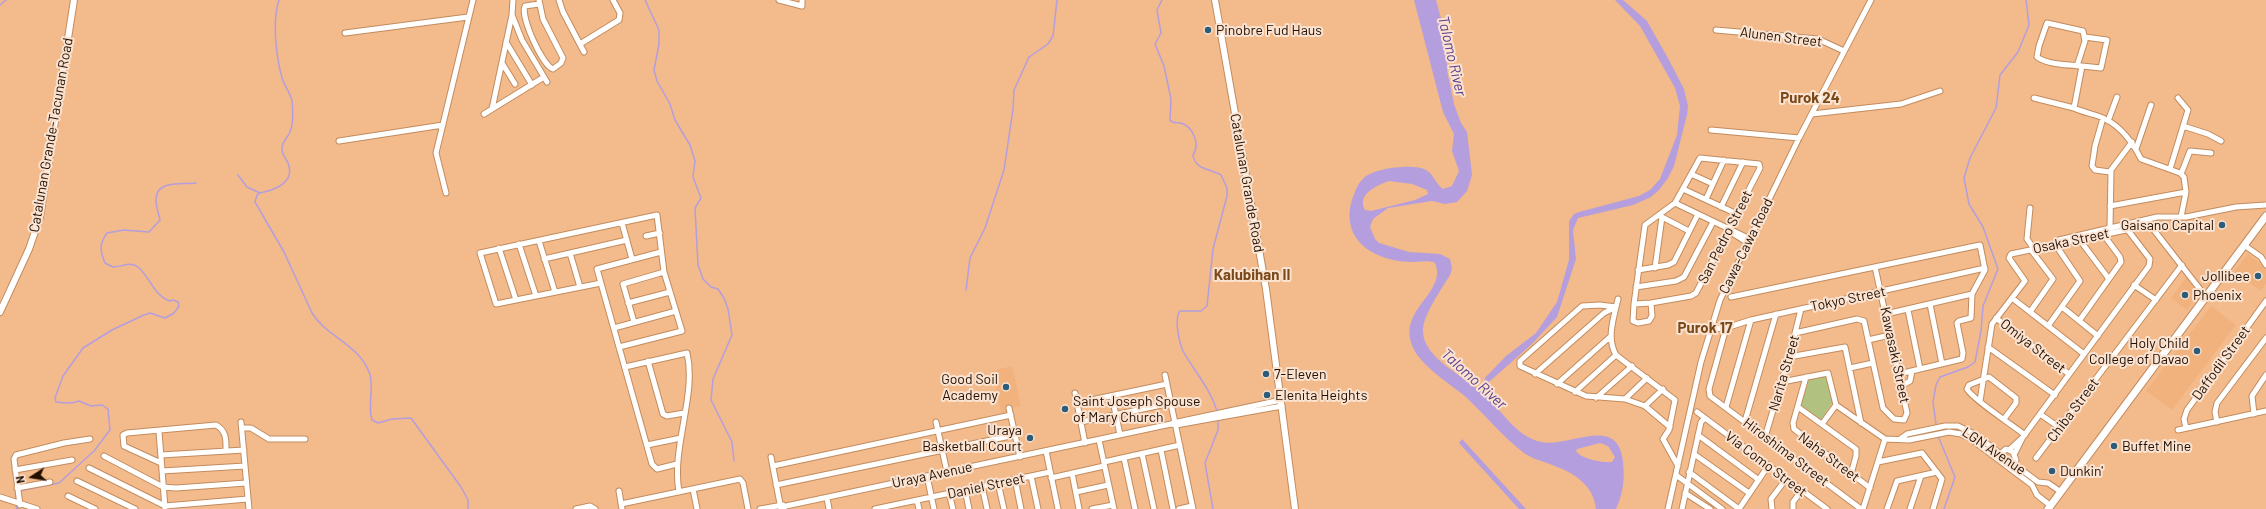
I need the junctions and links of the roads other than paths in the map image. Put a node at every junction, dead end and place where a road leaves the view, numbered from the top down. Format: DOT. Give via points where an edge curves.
graph roads {
  1 [pos="74,0"];
  2 [pos="472,0"];
  3 [pos="513,0"];
  4 [pos="559,0"];
  5 [pos="613,0"];
  6 [pos="779,0"];
  7 [pos="802,0"];
  8 [pos="1215,0"];
  9 [pos="1871,0"];
  10 [pos="539,2"];
  11 [pos="512,15"];
  12 [pos="468,17"];
  13 [pos="1716,30"];
  14 [pos="345,33"];
  15 [pos="2085,37"];
  16 [pos="506,42"];
  17 [pos="580,44"];
  18 [pos="1844,51"];
  19 [pos="584,52"];
  20 [pos="502,63"];
  21 [pos="2079,66"];
  22 [pos="515,84"];
  23 [pos="532,85"];
  24 [pos="1940,91"];
  25 [pos="2117,97"];
  26 [pos="2034,98"];
  27 [pos="2178,98"];
  28 [pos="2151,105"];
  29 [pos="2074,108"];
  30 [pos="492,109"];
  31 [pos="484,114"];
  32 [pos="1812,114"];
  33 [pos="2103,118"];
  34 [pos="2108,121"];
  35 [pos="443,125"];
  36 [pos="2183,126"];
  37 [pos="1711,130"];
  38 [pos="1799,138"];
  39 [pos="339,141"];
  40 [pos="2221,141"];
  41 [pos="2132,142"];
  42 [pos="2136,148"];
  43 [pos="2211,153"];
  44 [pos="1724,160"];
  45 [pos="1743,162"];
  46 [pos="2170,169"];
  47 [pos="2110,172"];
  48 [pos="1690,174"];
  49 [pos="2181,174"];
  50 [pos="1713,184"];
  51 [pos="1683,189"];
  52 [pos="2186,192"];
  53 [pos="446,193"];
  54 [pos="1706,199"];
  55 [pos="1675,203"];
  56 [pos="2266,205"];
  57 [pos="1721,206"];
  58 [pos="2110,206"];
  59 [pos="2030,208"];
  60 [pos="1698,214"];
  61 [pos="1737,214"];
  62 [pos="1661,216"];
  63 [pos="2266,216"];
  64 [pos="2181,217"];
  65 [pos="1712,222"];
  66 [pos="622,223"];
  67 [pos="2110,228"];
  68 [pos="2128,229"];
  69 [pos="1728,230"];
  70 [pos="1689,231"];
  71 [pos="660,233"];
  72 [pos="2103,234"];
  73 [pos="646,236"];
  74 [pos="2079,239"];
  75 [pos="627,240"];
  76 [pos="538,241"];
  77 [pos="1749,241"];
  78 [pos="519,244"];
  79 [pos="2055,244"];
  80 [pos="2244,245"];
  81 [pos="499,248"];
  82 [pos="2031,250"];
  83 [pos="661,252"];
  84 [pos="570,253"];
  85 [pos="2263,258"];
  86 [pos="544,259"];
  87 [pos="632,260"];
  88 [pos="2182,265"];
  89 [pos="2266,265"];
  90 [pos="1876,267"];
  91 [pos="1655,268"];
  92 [pos="1985,268"];
  93 [pos="1638,270"];
  94 [pos="664,272"];
  95 [pos="2109,279"];
  96 [pos="601,283"];
  97 [pos="2134,285"];
  98 [pos="580,287"];
  99 [pos="1636,287"];
  100 [pos="555,292"];
  101 [pos="670,292"];
  102 [pos="1881,292"];
  103 [pos="1972,294"];
  104 [pos="536,296"];
  105 [pos="1731,296"];
  106 [pos="2206,297"];
  107 [pos="2012,298"];
  108 [pos="1618,299"];
  109 [pos="516,300"];
  110 [pos="2156,300"];
  111 [pos="2266,301"];
  112 [pos="628,303"];
  113 [pos="1651,303"];
  114 [pos="1634,304"];
  115 [pos="1930,304"];
  116 [pos="1616,306"];
  117 [pos="2062,307"];
  118 [pos="1801,309"];
  119 [pos="1908,310"];
  120 [pos="676,311"];
  121 [pos="0,312"];
  122 [pos="2030,312"];
  123 [pos="1776,314"];
  124 [pos="1886,314"];
  125 [pos="1996,318"];
  126 [pos="1751,320"];
  127 [pos="2079,321"];
  128 [pos="634,322"];
  129 [pos="2048,326"];
  130 [pos="614,328"];
  131 [pos="1726,328"];
  132 [pos="1711,329"];
  133 [pos="1795,333"];
  134 [pos="1890,335"];
  135 [pos="1611,336"];
  136 [pos="2098,336"];
  137 [pos="2266,338"];
  138 [pos="1868,340"];
  139 [pos="619,347"];
  140 [pos="1988,347"];
  141 [pos="2084,354"];
  142 [pos="1616,355"];
  143 [pos="1789,357"];
  144 [pos="648,361"];
  145 [pos="1873,363"];
  146 [pos="1942,364"];
  147 [pos="1632,366"];
  148 [pos="625,367"];
  149 [pos="1850,368"];
  150 [pos="1920,369"];
  151 [pos="1912,371"];
  152 [pos="1535,374"];
  153 [pos="1899,374"];
  154 [pos="2070,374"];
  155 [pos="1165,375"];
  156 [pos="2266,376"];
  157 [pos="1806,377"];
  158 [pos="1984,377"];
  159 [pos="1647,378"];
  160 [pos="1782,382"];
  161 [pos="1167,384"];
  162 [pos="1557,384"];
  163 [pos="1901,386"];
  164 [pos="1663,389"];
  165 [pos="1574,392"];
  166 [pos="1075,393"];
  167 [pos="2055,395"];
  168 [pos="1112,396"];
  169 [pos="1596,398"];
  170 [pos="1625,399"];
  171 [pos="1980,401"];
  172 [pos="1077,403"];
  173 [pos="1171,403"];
  174 [pos="1282,403"];
  175 [pos="1836,405"];
  176 [pos="1645,406"];
  177 [pos="1798,406"];
  178 [pos="1726,407"];
  179 [pos="1009,408"];
  180 [pos="2266,411"];
  181 [pos="1697,412"];
  182 [pos="684,413"];
  183 [pos="1116,414"];
  184 [pos="2040,414"];
  185 [pos="2254,414"];
  186 [pos="1011,415"];
  187 [pos="1704,419"];
  188 [pos="2004,419"];
  189 [pos="936,422"];
  190 [pos="1081,422"];
  191 [pos="1745,422"];
  192 [pos="2217,422"];
  193 [pos="1861,423"];
  194 [pos="1174,424"];
  195 [pos="1822,424"];
  196 [pos="1952,426"];
  197 [pos="1670,427"];
  198 [pos="2060,428"];
  199 [pos="2186,428"];
  200 [pos="938,430"];
  201 [pos="2178,430"];
  202 [pos="159,432"];
  203 [pos="1952,432"];
  204 [pos="1015,435"];
  205 [pos="1120,435"];
  206 [pos="1698,435"];
  207 [pos="1977,436"];
  208 [pos="2024,436"];
  209 [pos="1765,437"];
  210 [pos="305,438"];
  211 [pos="681,438"];
  212 [pos="1885,438"];
  213 [pos="90,439"];
  214 [pos="1900,439"];
  215 [pos="1099,440"];
  216 [pos="1973,441"];
  217 [pos="1085,443"];
  218 [pos="647,445"];
  219 [pos="1180,445"];
  220 [pos="2010,449"];
  221 [pos="244,450"];
  222 [pos="942,450"];
  223 [pos="1161,450"];
  224 [pos="226,451"];
  225 [pos="1046,451"];
  226 [pos="2000,453"];
  227 [pos="2015,453"];
  228 [pos="1142,454"];
  229 [pos="1694,454"];
  230 [pos="161,455"];
  231 [pos="104,456"];
  232 [pos="772,457"];
  233 [pos="1020,457"];
  234 [pos="1124,458"];
  235 [pos="1996,458"];
  236 [pos="2036,458"];
  237 [pos="72,460"];
  238 [pos="1878,462"];
  239 [pos="162,463"];
  240 [pos="678,464"];
  241 [pos="1104,464"];
  242 [pos="2015,464"];
  243 [pos="245,466"];
  244 [pos="773,466"];
  245 [pos="1678,466"];
  246 [pos="1768,466"];
  247 [pos="89,468"];
  248 [pos="2011,469"];
  249 [pos="15,470"];
  250 [pos="162,472"];
  251 [pos="947,472"];
  252 [pos="1690,472"];
  253 [pos="1937,472"];
  254 [pos="1072,473"];
  255 [pos="1851,474"];
  256 [pos="1051,475"];
  257 [pos="1676,475"];
  258 [pos="928,476"];
  259 [pos="1032,476"];
  260 [pos="1921,476"];
  261 [pos="1786,479"];
  262 [pos="1015,480"];
  263 [pos="1759,480"];
  264 [pos="77,481"];
  265 [pos="50,482"];
  266 [pos="1687,482"];
  267 [pos="2042,482"];
  268 [pos="246,483"];
  269 [pos="998,483"];
  270 [pos="776,485"];
  271 [pos="1108,485"];
  272 [pos="982,486"];
  273 [pos="163,487"];
  274 [pos="18,488"];
  275 [pos="1870,488"];
  276 [pos="693,490"];
  277 [pos="965,490"];
  278 [pos="1802,490"];
  279 [pos="619,491"];
  280 [pos="679,492"];
  281 [pos="1076,492"];
  282 [pos="1685,492"];
  283 [pos="2036,492"];
  284 [pos="2061,492"];
  285 [pos="949,493"];
  286 [pos="1749,493"];
  287 [pos="68,496"];
  288 [pos="0,497"];
  289 [pos="932,497"];
  290 [pos="827,498"];
  291 [pos="248,499"];
  292 [pos="917,500"];
  293 [pos="1819,503"];
  294 [pos="20,505"];
  295 [pos="900,506"];
  296 [pos="165,507"];
  297 [pos="622,507"];
  298 [pos="782,507"];
  299 [pos="1113,507"];
  300 [pos="2050,507"];
  301 [pos="883,508"];
  302 [pos="1193,508"];
  303 [pos="37,509"];
  304 [pos="95,509"];
  305 [pos="135,509"];
  306 [pos="248,509"];
  307 [pos="576,509"];
  308 [pos="595,509"];
  309 [pos="697,509"];
  310 [pos="748,509"];
  311 [pos="760,509"];
  312 [pos="829,509"];
  313 [pos="875,509"];
  314 [pos="919,509"];
  315 [pos="934,509"];
  316 [pos="953,509"];
  317 [pos="969,509"];
  318 [pos="987,509"];
  319 [pos="1004,509"];
  320 [pos="1021,509"];
  321 [pos="1038,509"];
  322 [pos="1058,509"];
  323 [pos="1079,509"];
  324 [pos="1092,509"];
  325 [pos="1135,509"];
  326 [pos="1154,509"];
  327 [pos="1173,509"];
  328 [pos="1179,509"];
  329 [pos="1295,509"];
  330 [pos="1668,509"];
  331 [pos="1682,509"];
  332 [pos="1710,509"];
  333 [pos="1722,509"];
  334 [pos="1739,509"];
  335 [pos="1772,509"];
  336 [pos="1793,509"];
  337 [pos="1815,509"];
  338 [pos="1827,509"];
  339 [pos="1862,509"];
  340 [pos="1887,509"];
  341 [pos="1910,509"];
  342 [pos="1933,509"];
  1 -- 121 [label="main road, Catalunan Grande-Tacunan Road" via="40,218 29,249"];
  2 -- 12 [label="street"];
  3 -- 11 [label="street"];
  4 -- 17 [label="street"];
  5 -- 17 [label="street" via="620,13 619,20"];
  6 -- 7 [label="street" via="801,6"];
  8 -- 174 [label="main road, Catalunan Grande Road" via="1262,268"];
  9 -- 18 [label="street, Cawa-Cawa Road"];
  10 -- 10 [label="street" via="525,6 524,17 529,32 548,66 553,68 561,63 563,58 543,19"];
  11 -- 16 [label="street"];
  11 -- 23 [label="street" via="518,33 545,80"];
  12 -- 14 [label="street"];
  12 -- 35 [label="street"];
  13 -- 18 [label="street, Alunen Street" via="1818,39"];
  15 -- 21 [label="street"];
  15 -- 21 [label="street" via="2107,40 2101,68"];
  15 -- 21 [label="street" via="2083,31 2047,23 2037,57"];
  16 -- 20 [label="street"];
  16 -- 23 [label="street"];
  17 -- 19 [label="street"];
  18 -- 32 [label="street, Cawa-Cawa Road"];
  20 -- 22 [label="street"];
  20 -- 30 [label="street"];
  21 -- 29 [label="street"];
  23 -- 30 [label="street"];
  24 -- 32 [label="street" via="1901,104"];
  25 -- 34 [label="street"];
  26 -- 29 [label="street"];
  27 -- 36 [label="street" via="2188,110"];
  28 -- 42 [label="street"];
  29 -- 33 [label="street"];
  30 -- 31 [label="street"];
  32 -- 38 [label="street, Cawa-Cawa Road"];
  33 -- 34 [label="street"];
  33 -- 47 [label="street" via="2092,166 2095,170"];
  34 -- 41 [label="street" via="2116,125"];
  35 -- 39 [label="street"];
  35 -- 53 [label="street" via="436,158"];
  36 -- 40 [label="street"];
  36 -- 46 [label="street"];
  37 -- 38 [label="street"];
  38 -- 77 [label="street, Cawa-Cawa Road"];
  41 -- 42 [label="street"];
  41 -- 47 [label="street"];
  42 -- 46 [label="street" via="2141,160"];
  43 -- 49 [label="street" via="2190,151"];
  44 -- 45 [label="street"];
  44 -- 48 [label="street" via="1700,158"];
  44 -- 50 [label="street"];
  45 -- 57 [label="street"];
  45 -- 61 [label="street, San Pedro Street" via="1760,166"];
  46 -- 49 [label="street"];
  47 -- 58 [label="street"];
  48 -- 50 [label="street"];
  48 -- 51 [label="street"];
  49 -- 52 [label="street" via="2186,182"];
  50 -- 54 [label="street"];
  51 -- 54 [label="street"];
  51 -- 55 [label="street"];
  52 -- 58 [label="street"];
  52 -- 64 [label="street"];
  54 -- 57 [label="street"];
  55 -- 60 [label="street"];
  55 -- 62 [label="street"];
  56 -- 64 [label="street" via="2236,206"];
  57 -- 61 [label="street"];
  58 -- 67 [label="street"];
  59 -- 67 [label="street" via="2027,239 2032,246"];
  60 -- 65 [label="street"];
  60 -- 70 [label="street"];
  61 -- 69 [label="street, San Pedro Street"];
  62 -- 70 [label="street"];
  62 -- 91 [label="street"];
  62 -- 93 [label="street" via="1645,225"];
  63 -- 80 [label="highway"];
  64 -- 67 [label="street" via="2157,218"];
  65 -- 69 [label="street"];
  65 -- 99 [label="street" via="1684,277 1676,281"];
  66 -- 71 [label="street" via="656,215"];
  66 -- 75 [label="street"];
  66 -- 76 [label="street"];
  68 -- 72 [label="street, Osaka Street"];
  68 -- 88 [label="street, Osaka Street" via="2152,226"];
  68 -- 97 [label="street" via="2150,261"];
  69 -- 77 [label="street"];
  69 -- 113 [label="street, San Pedro Street" via="1696,293"];
  70 -- 91 [label="street" via="1674,262"];
  71 -- 73 [label="street"];
  71 -- 83 [label="street"];
  72 -- 74 [label="street, Osaka Street"];
  72 -- 95 [label="street" via="2122,261"];
  74 -- 79 [label="street, Osaka Street"];
  74 -- 95 [label="street"];
  75 -- 84 [label="street"];
  75 -- 87 [label="street"];
  76 -- 78 [label="street"];
  76 -- 86 [label="street"];
  77 -- 132 [label="street, Cawa-Cawa Road" via="1724,291"];
  78 -- 81 [label="street"];
  78 -- 104 [label="street"];
  79 -- 82 [label="street, Osaka Street"];
  79 -- 117 [label="street" via="2080,280"];
  80 -- 85 [label="street"];
  80 -- 106 [label="highway"];
  81 -- 109 [label="street"];
  81 -- 109 [label="street" via="482,251 480,254 496,304"];
  82 -- 107 [label="street, Osaka Street" via="2009,256 2025,279"];
  82 -- 122 [label="street" via="2053,279"];
  83 -- 87 [label="street"];
  83 -- 94 [label="street"];
  84 -- 86 [label="street"];
  84 -- 98 [label="street"];
  85 -- 89 [label="street"];
  86 -- 100 [label="street"];
  87 -- 96 [label="street" via="597,269"];
  88 -- 106 [label="street, Osaka Street"];
  88 -- 110 [label="street, Chiba Street"];
  90 -- 92 [label="street" via="1980,245"];
  90 -- 102 [label="street, Kawasaki Street"];
  90 -- 105 [label="street"];
  91 -- 93 [label="street"];
  92 -- 102 [label="street, Tokyo Street"];
  92 -- 103 [label="street"];
  93 -- 99 [label="street"];
  94 -- 101 [label="street"];
  94 -- 112 [label="street" via="623,284"];
  95 -- 127 [label="street"];
  96 -- 98 [label="street"];
  96 -- 130 [label="street"];
  97 -- 110 [label="street"];
  97 -- 136 [label="street"];
  98 -- 100 [label="street"];
  99 -- 114 [label="street"];
  100 -- 104 [label="street"];
  101 -- 112 [label="street"];
  101 -- 120 [label="street"];
  102 -- 118 [label="street, Tokyo Street"];
  102 -- 124 [label="street, Kawasaki Street"];
  103 -- 115 [label="street"];
  103 -- 146 [label="street" via="1971,318 1957,323 1963,357"];
  104 -- 109 [label="street"];
  106 -- 284 [label="highway"];
  107 -- 122 [label="street"];
  107 -- 125 [label="street"];
  108 -- 116 [label="street"];
  110 -- 198 [label="street, Chiba Street"];
  111 -- 199 [label="street, Daffodil Street" via="2187,410 2184,419"];
  112 -- 128 [label="street"];
  113 -- 114 [label="street, San Pedro Street"];
  113 -- 114 [label="street" via="1651,319 1641,323 1633,321"];
  115 -- 119 [label="street"];
  115 -- 146 [label="street"];
  116 -- 135 [label="street"];
  116 -- 152 [label="street" via="1604,313"];
  116 -- 152 [label="street" via="1585,306 1572,314 1520,361 1521,367"];
  117 -- 127 [label="street"];
  117 -- 129 [label="street"];
  118 -- 123 [label="street, Tokyo Street"];
  118 -- 133 [label="street, Narita Street"];
  119 -- 124 [label="street"];
  119 -- 150 [label="street"];
  120 -- 128 [label="street"];
  120 -- 139 [label="street" via="682,331"];
  122 -- 129 [label="street"];
  123 -- 126 [label="street, Tokyo Street"];
  123 -- 191 [label="street"];
  124 -- 134 [label="street, Kawasaki Street"];
  125 -- 140 [label="street"];
  125 -- 154 [label="street, Omiya Street"];
  126 -- 131 [label="street, Tokyo Street"];
  126 -- 178 [label="street"];
  127 -- 136 [label="street"];
  128 -- 130 [label="street"];
  129 -- 141 [label="street"];
  130 -- 139 [label="street"];
  131 -- 132 [label="street, Tokyo Street"];
  131 -- 178 [label="street, Hiroshima Street" via="1708,389 1710,396"];
  132 -- 245 [label="street, Cawa-Cawa Road"];
  133 -- 138 [label="street" via="1862,320 1865,323"];
  133 -- 143 [label="street, Narita Street"];
  134 -- 138 [label="street"];
  134 -- 153 [label="street, Kawasaki Street"];
  135 -- 142 [label="street"];
  135 -- 162 [label="street"];
  136 -- 141 [label="street"];
  137 -- 192 [label="street" via="2217,403"];
  138 -- 145 [label="street"];
  139 -- 148 [label="street"];
  140 -- 158 [label="street"];
  140 -- 167 [label="street"];
  141 -- 154 [label="street"];
  142 -- 147 [label="street"];
  142 -- 165 [label="street"];
  143 -- 149 [label="street" via="1845,347"];
  143 -- 160 [label="street, Narita Street"];
  144 -- 148 [label="street"];
  144 -- 182 [label="street" via="663,414 667,416"];
  144 -- 182 [label="street" via="687,353 689,374"];
  145 -- 149 [label="street"];
  145 -- 163 [label="street, Kawasaki Street" via="1883,408 1894,419 1904,420 1907,413"];
  146 -- 150 [label="street"];
  147 -- 159 [label="street"];
  147 -- 169 [label="street"];
  148 -- 218 [label="street"];
  149 -- 193 [label="street"];
  150 -- 151 [label="street"];
  151 -- 153 [label="street"];
  151 -- 163 [label="street" via="1910,381"];
  152 -- 162 [label="street"];
  153 -- 163 [label="street, Kawasaki Street"];
  154 -- 167 [label="street"];
  155 -- 161 [label="street"];
  156 -- 185 [label="street" via="2252,396"];
  157 -- 160 [label="street"];
  157 -- 175 [label="street" via="1828,373"];
  157 -- 177 [label="street, Naha Street"];
  158 -- 171 [label="street"];
  158 -- 171 [label="street" via="1970,383 1968,388 1969,393"];
  158 -- 188 [label="street" via="1991,377 2016,398 2016,403"];
  159 -- 164 [label="street"];
  159 -- 170 [label="street"];
  160 -- 209 [label="street, Narita Street"];
  161 -- 168 [label="street"];
  161 -- 173 [label="street"];
  162 -- 165 [label="street"];
  164 -- 176 [label="street"];
  164 -- 197 [label="street" via="1676,400"];
  165 -- 169 [label="street"];
  166 -- 172 [label="street"];
  167 -- 184 [label="street"];
  168 -- 172 [label="street"];
  168 -- 183 [label="street"];
  169 -- 170 [label="street"];
  170 -- 176 [label="street"];
  171 -- 188 [label="street"];
  172 -- 190 [label="street"];
  173 -- 183 [label="street"];
  173 -- 194 [label="street"];
  174 -- 194 [label="street, Uraya Avenue"];
  174 -- 329 [label="main road, Catalunan Grande Road"];
  175 -- 193 [label="street, LGN Avenue"];
  175 -- 195 [label="street"];
  176 -- 197 [label="street"];
  177 -- 195 [label="street"];
  177 -- 255 [label="street, Naha Street" via="1793,423 1796,432"];
  178 -- 191 [label="street, Hiroshima Street"];
  179 -- 186 [label="street"];
  180 -- 185 [label="street"];
  181 -- 187 [label="street, Via Como Street"];
  182 -- 211 [label="street"];
  183 -- 190 [label="street"];
  183 -- 205 [label="street"];
  184 -- 198 [label="street"];
  184 -- 208 [label="street"];
  185 -- 192 [label="street"];
  186 -- 200 [label="street"];
  186 -- 204 [label="street"];
  187 -- 206 [label="street"];
  187 -- 246 [label="street, Via Como Street"];
  188 -- 208 [label="street"];
  189 -- 200 [label="street"];
  190 -- 217 [label="street"];
  191 -- 209 [label="street, Hiroshima Street"];
  192 -- 199 [label="street"];
  193 -- 212 [label="street, LGN Avenue"];
  194 -- 205 [label="street, Uraya Avenue"];
  194 -- 219 [label="street"];
  195 -- 255 [label="street" via="1856,449"];
  196 -- 203 [label="street"];
  196 -- 207 [label="street, LGN Avenue"];
  196 -- 214 [label="street, LGN Avenue" via="1911,433"];
  197 -- 245 [label="street" via="1663,439"];
  198 -- 236 [label="street, Chiba Street"];
  199 -- 201 [label="street"];
  200 -- 222 [label="street"];
  200 -- 244 [label="street"];
  202 -- 224 [label="street" via="216,426 224,431"];
  202 -- 230 [label="street"];
  202 -- 239 [label="street" via="128,433 123,437 124,446"];
  203 -- 214 [label="street, LGN Avenue" via="1913,440"];
  203 -- 216 [label="street, LGN Avenue"];
  204 -- 222 [label="street"];
  204 -- 233 [label="street"];
  205 -- 215 [label="street, Uraya Avenue"];
  206 -- 229 [label="street"];
  206 -- 263 [label="street"];
  207 -- 216 [label="street"];
  207 -- 226 [label="street, LGN Avenue"];
  208 -- 220 [label="street"];
  208 -- 227 [label="street"];
  209 -- 339 [label="street, Hiroshima Street"];
  210 -- 221 [label="street" via="269,439 242,425"];
  211 -- 218 [label="street"];
  211 -- 240 [label="street"];
  212 -- 214 [label="street, LGN Avenue"];
  212 -- 238 [label="street"];
  213 -- 249 [label="street" via="21,452 15,457"];
  215 -- 217 [label="street, Uraya Avenue"];
  215 -- 241 [label="street"];
  216 -- 235 [label="street, LGN Avenue"];
  217 -- 225 [label="street, Uraya Avenue"];
  218 -- 240 [label="street" via="655,468"];
  219 -- 223 [label="street, Daniel Street"];
  219 -- 302 [label="street"];
  220 -- 226 [label="street"];
  220 -- 227 [label="street"];
  221 -- 224 [label="street"];
  221 -- 243 [label="street"];
  222 -- 251 [label="street"];
  222 -- 270 [label="street"];
  223 -- 228 [label="street, Daniel Street"];
  223 -- 327 [label="street"];
  224 -- 230 [label="street"];
  225 -- 233 [label="street, Uraya Avenue"];
  225 -- 256 [label="street"];
  226 -- 235 [label="street"];
  226 -- 242 [label="street, LGN Avenue"];
  227 -- 242 [label="street"];
  228 -- 234 [label="street, Daniel Street"];
  228 -- 326 [label="street"];
  229 -- 252 [label="street"];
  229 -- 286 [label="street"];
  230 -- 239 [label="street"];
  231 -- 273 [label="street"];
  232 -- 244 [label="street"];
  233 -- 251 [label="street, Uraya Avenue"];
  234 -- 241 [label="street, Daniel Street"];
  234 -- 325 [label="street"];
  235 -- 248 [label="street, LGN Avenue"];
  237 -- 249 [label="street"];
  238 -- 253 [label="street" via="1920,453"];
  238 -- 275 [label="street"];
  239 -- 250 [label="street"];
  240 -- 280 [label="street" via="676,475"];
  241 -- 254 [label="street, Daniel Street"];
  241 -- 271 [label="street"];
  242 -- 248 [label="street"];
  242 -- 267 [label="street, LGN Avenue" via="2038,482"];
  243 -- 250 [label="street"];
  243 -- 268 [label="street"];
  244 -- 270 [label="street"];
  245 -- 257 [label="street, Cawa-Cawa Road"];
  246 -- 261 [label="street, Via Como Street"];
  246 -- 263 [label="street"];
  247 -- 296 [label="street"];
  248 -- 283 [label="street, LGN Avenue" via="2032,485"];
  249 -- 274 [label="street"];
  250 -- 273 [label="street"];
  251 -- 258 [label="street, Uraya Avenue"];
  252 -- 266 [label="street"];
  252 -- 334 [label="street"];
  253 -- 260 [label="street"];
  253 -- 342 [label="street" via="1942,482"];
  254 -- 256 [label="street, Daniel Street"];
  254 -- 281 [label="street"];
  255 -- 275 [label="street, Naha Street"];
  256 -- 259 [label="street, Daniel Street"];
  256 -- 322 [label="street"];
  257 -- 266 [label="street"];
  257 -- 330 [label="street, Cawa-Cawa Road"];
  258 -- 289 [label="street"];
  258 -- 290 [label="street, Uraya Avenue"];
  259 -- 262 [label="street, Daniel Street"];
  259 -- 321 [label="street"];
  260 -- 340 [label="street" via="1897,481"];
  260 -- 341 [label="street"];
  261 -- 278 [label="street, Via Como Street"];
  261 -- 335 [label="street" via="1771,499"];
  262 -- 269 [label="street, Daniel Street"];
  262 -- 320 [label="street"];
  263 -- 286 [label="street"];
  264 -- 305 [label="street"];
  265 -- 274 [label="street"];
  266 -- 282 [label="street"];
  266 -- 333 [label="street"];
  267 -- 283 [label="street"];
  267 -- 284 [label="street, LGN Avenue"];
  268 -- 273 [label="street"];
  268 -- 291 [label="street"];
  269 -- 272 [label="street, Daniel Street"];
  269 -- 319 [label="street"];
  270 -- 298 [label="street"];
  271 -- 281 [label="street"];
  271 -- 299 [label="street"];
  272 -- 277 [label="street, Daniel Street"];
  272 -- 318 [label="street"];
  273 -- 296 [label="street"];
  274 -- 294 [label="street"];
  275 -- 339 [label="street"];
  276 -- 280 [label="street"];
  276 -- 309 [label="street"];
  276 -- 310 [label="street" via="741,480"];
  277 -- 285 [label="street, Daniel Street"];
  277 -- 317 [label="street"];
  278 -- 293 [label="street, Via Como Street"];
  278 -- 336 [label="street" via="1793,502"];
  279 -- 297 [label="street"];
  280 -- 297 [label="street"];
  281 -- 323 [label="street"];
  282 -- 331 [label="street"];
  282 -- 332 [label="street"];
  283 -- 300 [label="street, LGN Avenue"];
  284 -- 300 [label="highway"];
  285 -- 289 [label="street, Daniel Street"];
  285 -- 316 [label="street"];
  286 -- 334 [label="street"];
  287 -- 304 [label="street"];
  288 -- 294 [label="street"];
  289 -- 292 [label="street, Daniel Street"];
  289 -- 315 [label="street"];
  290 -- 298 [label="street, Uraya Avenue"];
  290 -- 312 [label="street"];
  291 -- 296 [label="street"];
  291 -- 306 [label="street"];
  292 -- 295 [label="street, Daniel Street"];
  292 -- 314 [label="street"];
  293 -- 337 [label="street"];
  293 -- 338 [label="street, Via Como Street"];
  294 -- 303 [label="street"];
  295 -- 301 [label="street, Daniel Street"];
  298 -- 311 [label="street, Uraya Avenue"];
  299 -- 324 [label="street"];
  301 -- 313 [label="street, Daniel Street"];
  302 -- 328 [label="street"];
  307 -- 308 [label="street" via="590,506"];
}
